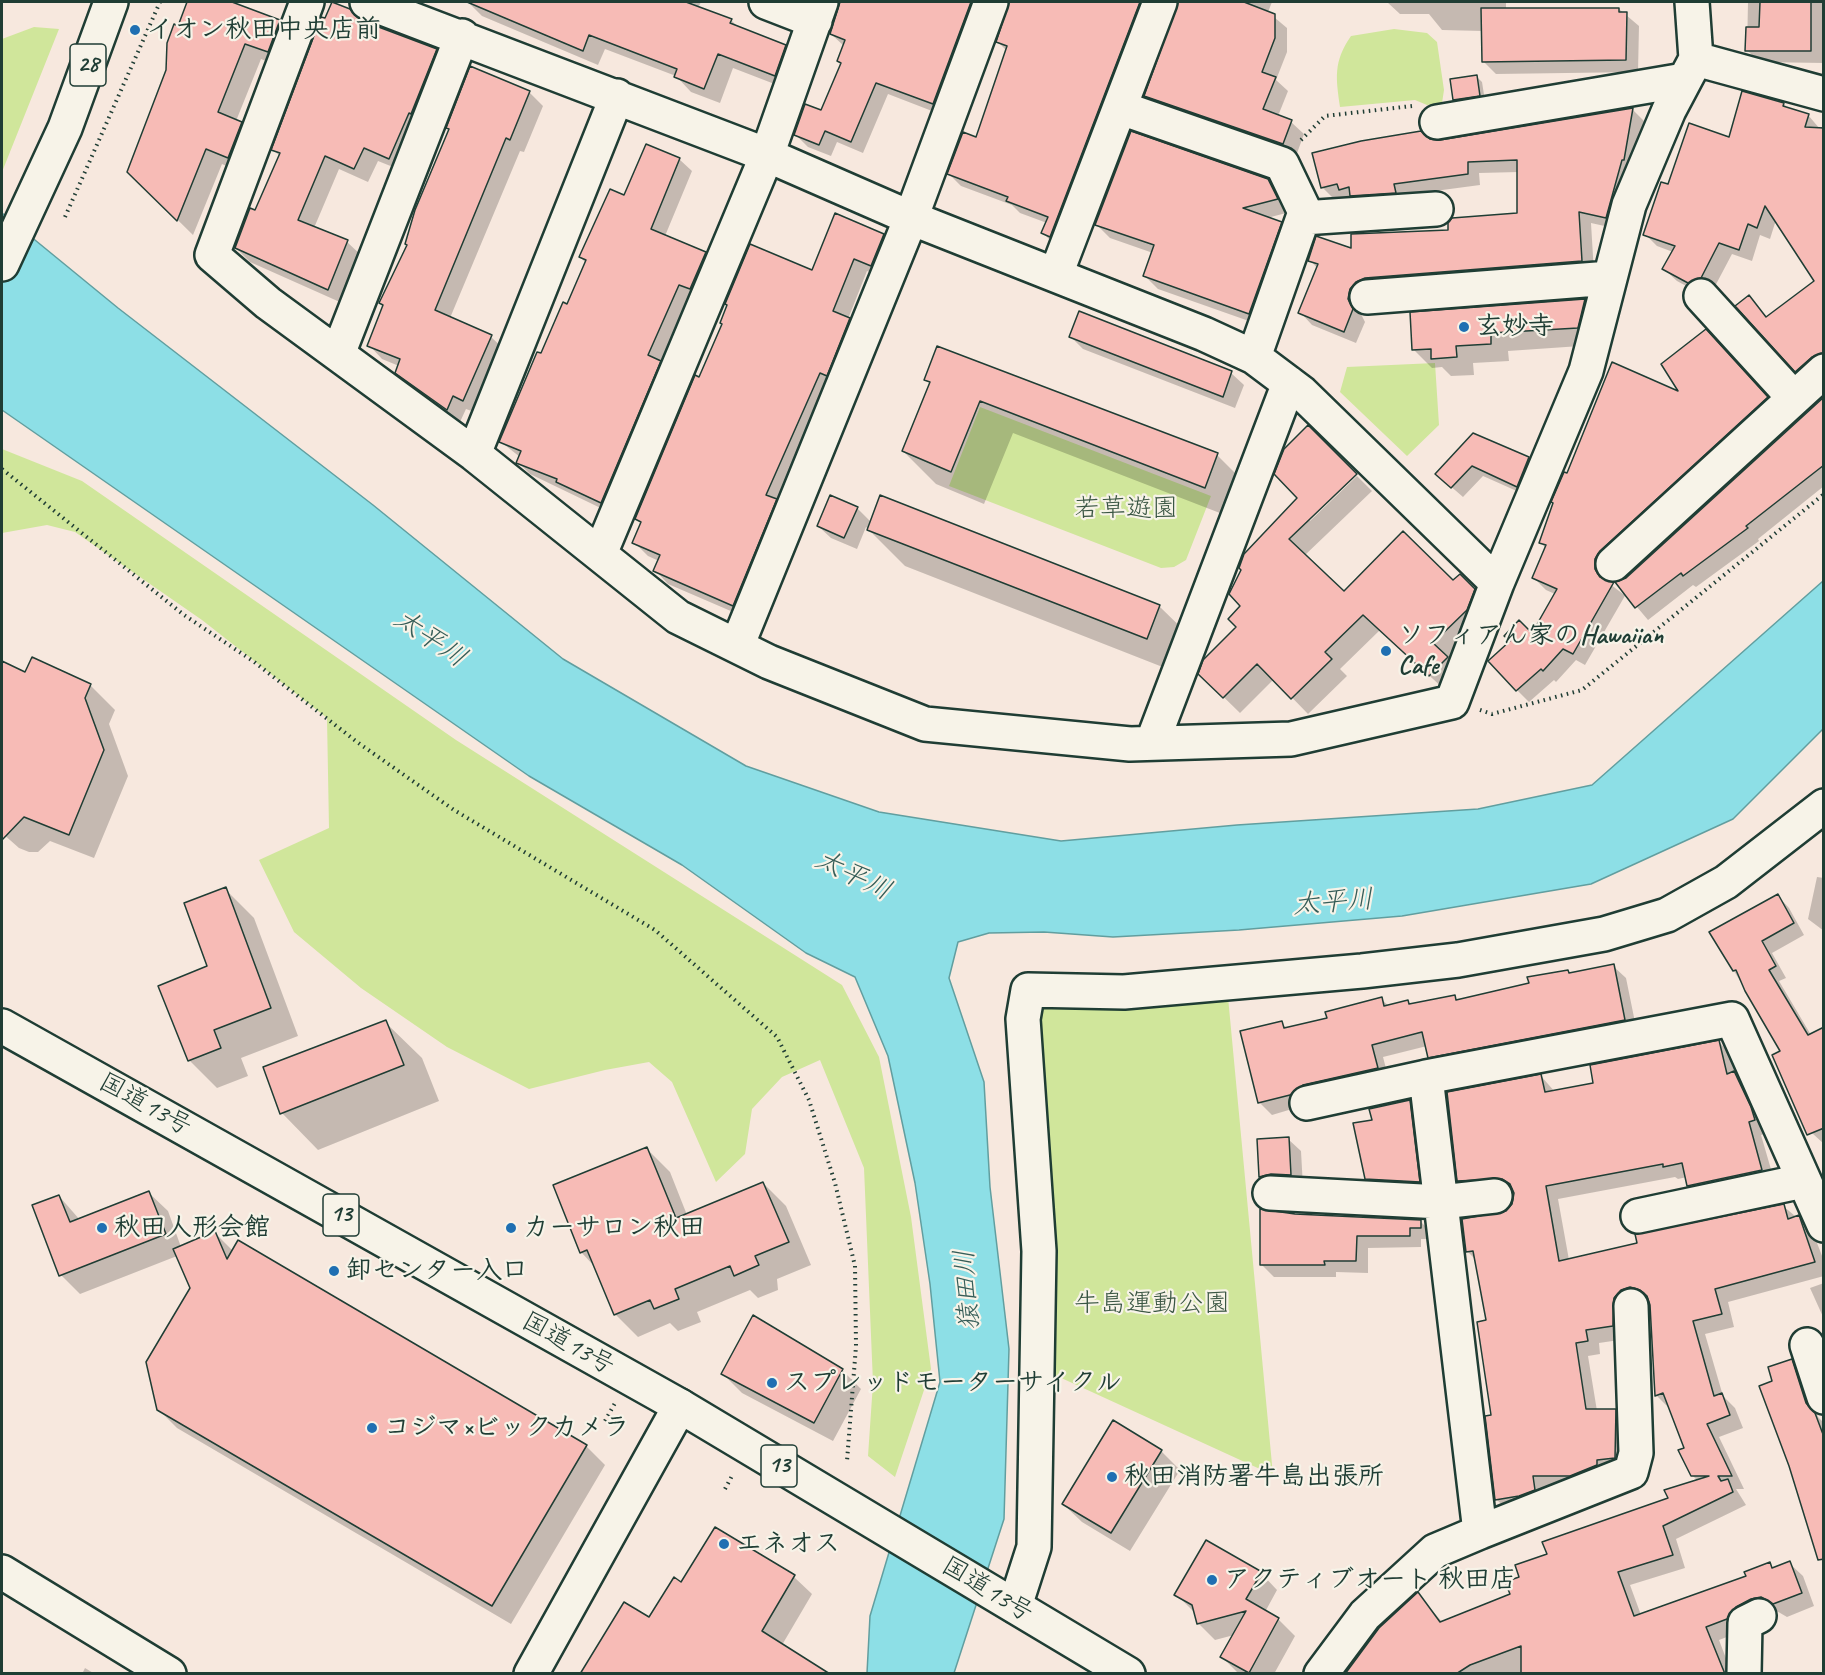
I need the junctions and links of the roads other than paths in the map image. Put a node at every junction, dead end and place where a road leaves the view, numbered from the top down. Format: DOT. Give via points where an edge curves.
graph roads {
  1 [pos="111,2"];
  2 [pos="306,2"];
  3 [pos="367,2"];
  4 [pos="766,2"];
  5 [pos="991,2"];
  6 [pos="1160,2"];
  7 [pos="1692,2"];
  8 [pos="425,11"];
  9 [pos="818,11"];
  10 [pos="462,36"];
  11 [pos="1690,69"];
  12 [pos="1824,94"];
  13 [pos="617,96"];
  14 [pos="1121,108"];
  15 [pos="1437,122"];
  16 [pos="767,155"];
  17 [pos="1436,209"];
  18 [pos="911,218"];
  19 [pos="1303,218"];
  20 [pos="2,264"];
  21 [pos="1056,274"];
  22 [pos="1610,278"];
  23 [pos="1701,296"];
  24 [pos="1367,297"];
  25 [pos="338,354"];
  26 [pos="1254,357"];
  27 [pos="1824,371"];
  28 [pos="1289,383"];
  29 [pos="1794,399"];
  30 [pos="474,454"];
  31 [pos="600,554"];
  32 [pos="1613,564"];
  33 [pos="1497,584"];
  34 [pos="737,646"];
  35 [pos="1152,743"];
  36 [pos="1824,806"];
  37 [pos="2,1026"];
  38 [pos="1426,1077"];
  39 [pos="1307,1103"];
  40 [pos="1803,1181"];
  41 [pos="1270,1193"];
  42 [pos="1495,1196"];
  43 [pos="1441,1202"];
  44 [pos="1638,1216"];
  45 [pos="1824,1225"];
  46 [pos="1631,1306"];
  47 [pos="1808,1346"];
  48 [pos="1824,1397"];
  49 [pos="680,1406"];
  50 [pos="1480,1532"];
  51 [pos="2,1572"];
  52 [pos="1007,1602"];
  53 [pos="1759,1616"];
  54 [pos="169,1674"];
  55 [pos="531,1674"];
  56 [pos="1128,1674"];
  57 [pos="1321,1674"];
  58 [pos="1744,1674"];
  1 -- 20 [label="main road, 28" via="64,128"];
  2 -- 25 [label="main road" via="212,255 268,303"];
  3 -- 8 [label="main road"];
  4 -- 9 [label="main road"];
  5 -- 18 [label="main road"];
  6 -- 14 [label="main road"];
  7 -- 11 [label="main road"];
  8 -- 10 [label="main road"];
  9 -- 16 [label="main road"];
  10 -- 13 [label="main road"];
  10 -- 25 [label="main road"];
  11 -- 12 [label="main road"];
  11 -- 15 [label="main road"];
  11 -- 22 [label="main road" via="1629,205"];
  13 -- 16 [label="main road"];
  13 -- 30 [label="main road"];
  14 -- 19 [label="main road" via="1282,164 1305,212"];
  14 -- 21 [label="main road"];
  16 -- 18 [label="main road"];
  16 -- 31 [label="main road"];
  17 -- 19 [label="main road"];
  18 -- 21 [label="main road"];
  18 -- 34 [label="main road"];
  19 -- 26 [label="main road"];
  21 -- 26 [label="main road"];
  22 -- 24 [label="main road"];
  22 -- 33 [label="main road" via="1586,371"];
  23 -- 29 [label="main road"];
  25 -- 30 [label="main road"];
  26 -- 28 [label="main road"];
  27 -- 29 [label="main road"];
  28 -- 33 [label="main road"];
  28 -- 35 [label="main road"];
  29 -- 32 [label="main road"];
  30 -- 31 [label="main road"];
  31 -- 34 [label="main road" via="678,617"];
  33 -- 35 [label="main road" via="1452,702 1290,739"];
  34 -- 35 [label="main road" via="925,723"];
  36 -- 52 [label="main road" via="1726,882 1667,915 1604,934 1458,960 1362,971 1124,992 1028,990 1023,1020 1039,1251 1034,1547"];
  37 -- 49 [label="main road, 国道13号 / 13"];
  38 -- 39 [label="main road"];
  38 -- 40 [label="main road" via="1732,1020"];
  38 -- 43 [label="main road"];
  40 -- 44 [label="main road"];
  40 -- 45 [label="main road"];
  41 -- 43 [label="main road"];
  42 -- 43 [label="main road"];
  43 -- 50 [label="main road"];
  46 -- 50 [label="main road" via="1636,1453 1631,1472"];
  47 -- 48 [label="main road"];
  49 -- 52 [label="main road, 国道13号 / 13"];
  49 -- 55 [label="main road"];
  50 -- 57 [label="main road" via="1434,1551 1365,1615"];
  51 -- 54 [label="main road"];
  52 -- 56 [label="main road, 国道13号 / 13"];
  53 -- 58 [label="main road" via="1744,1623"];
}
